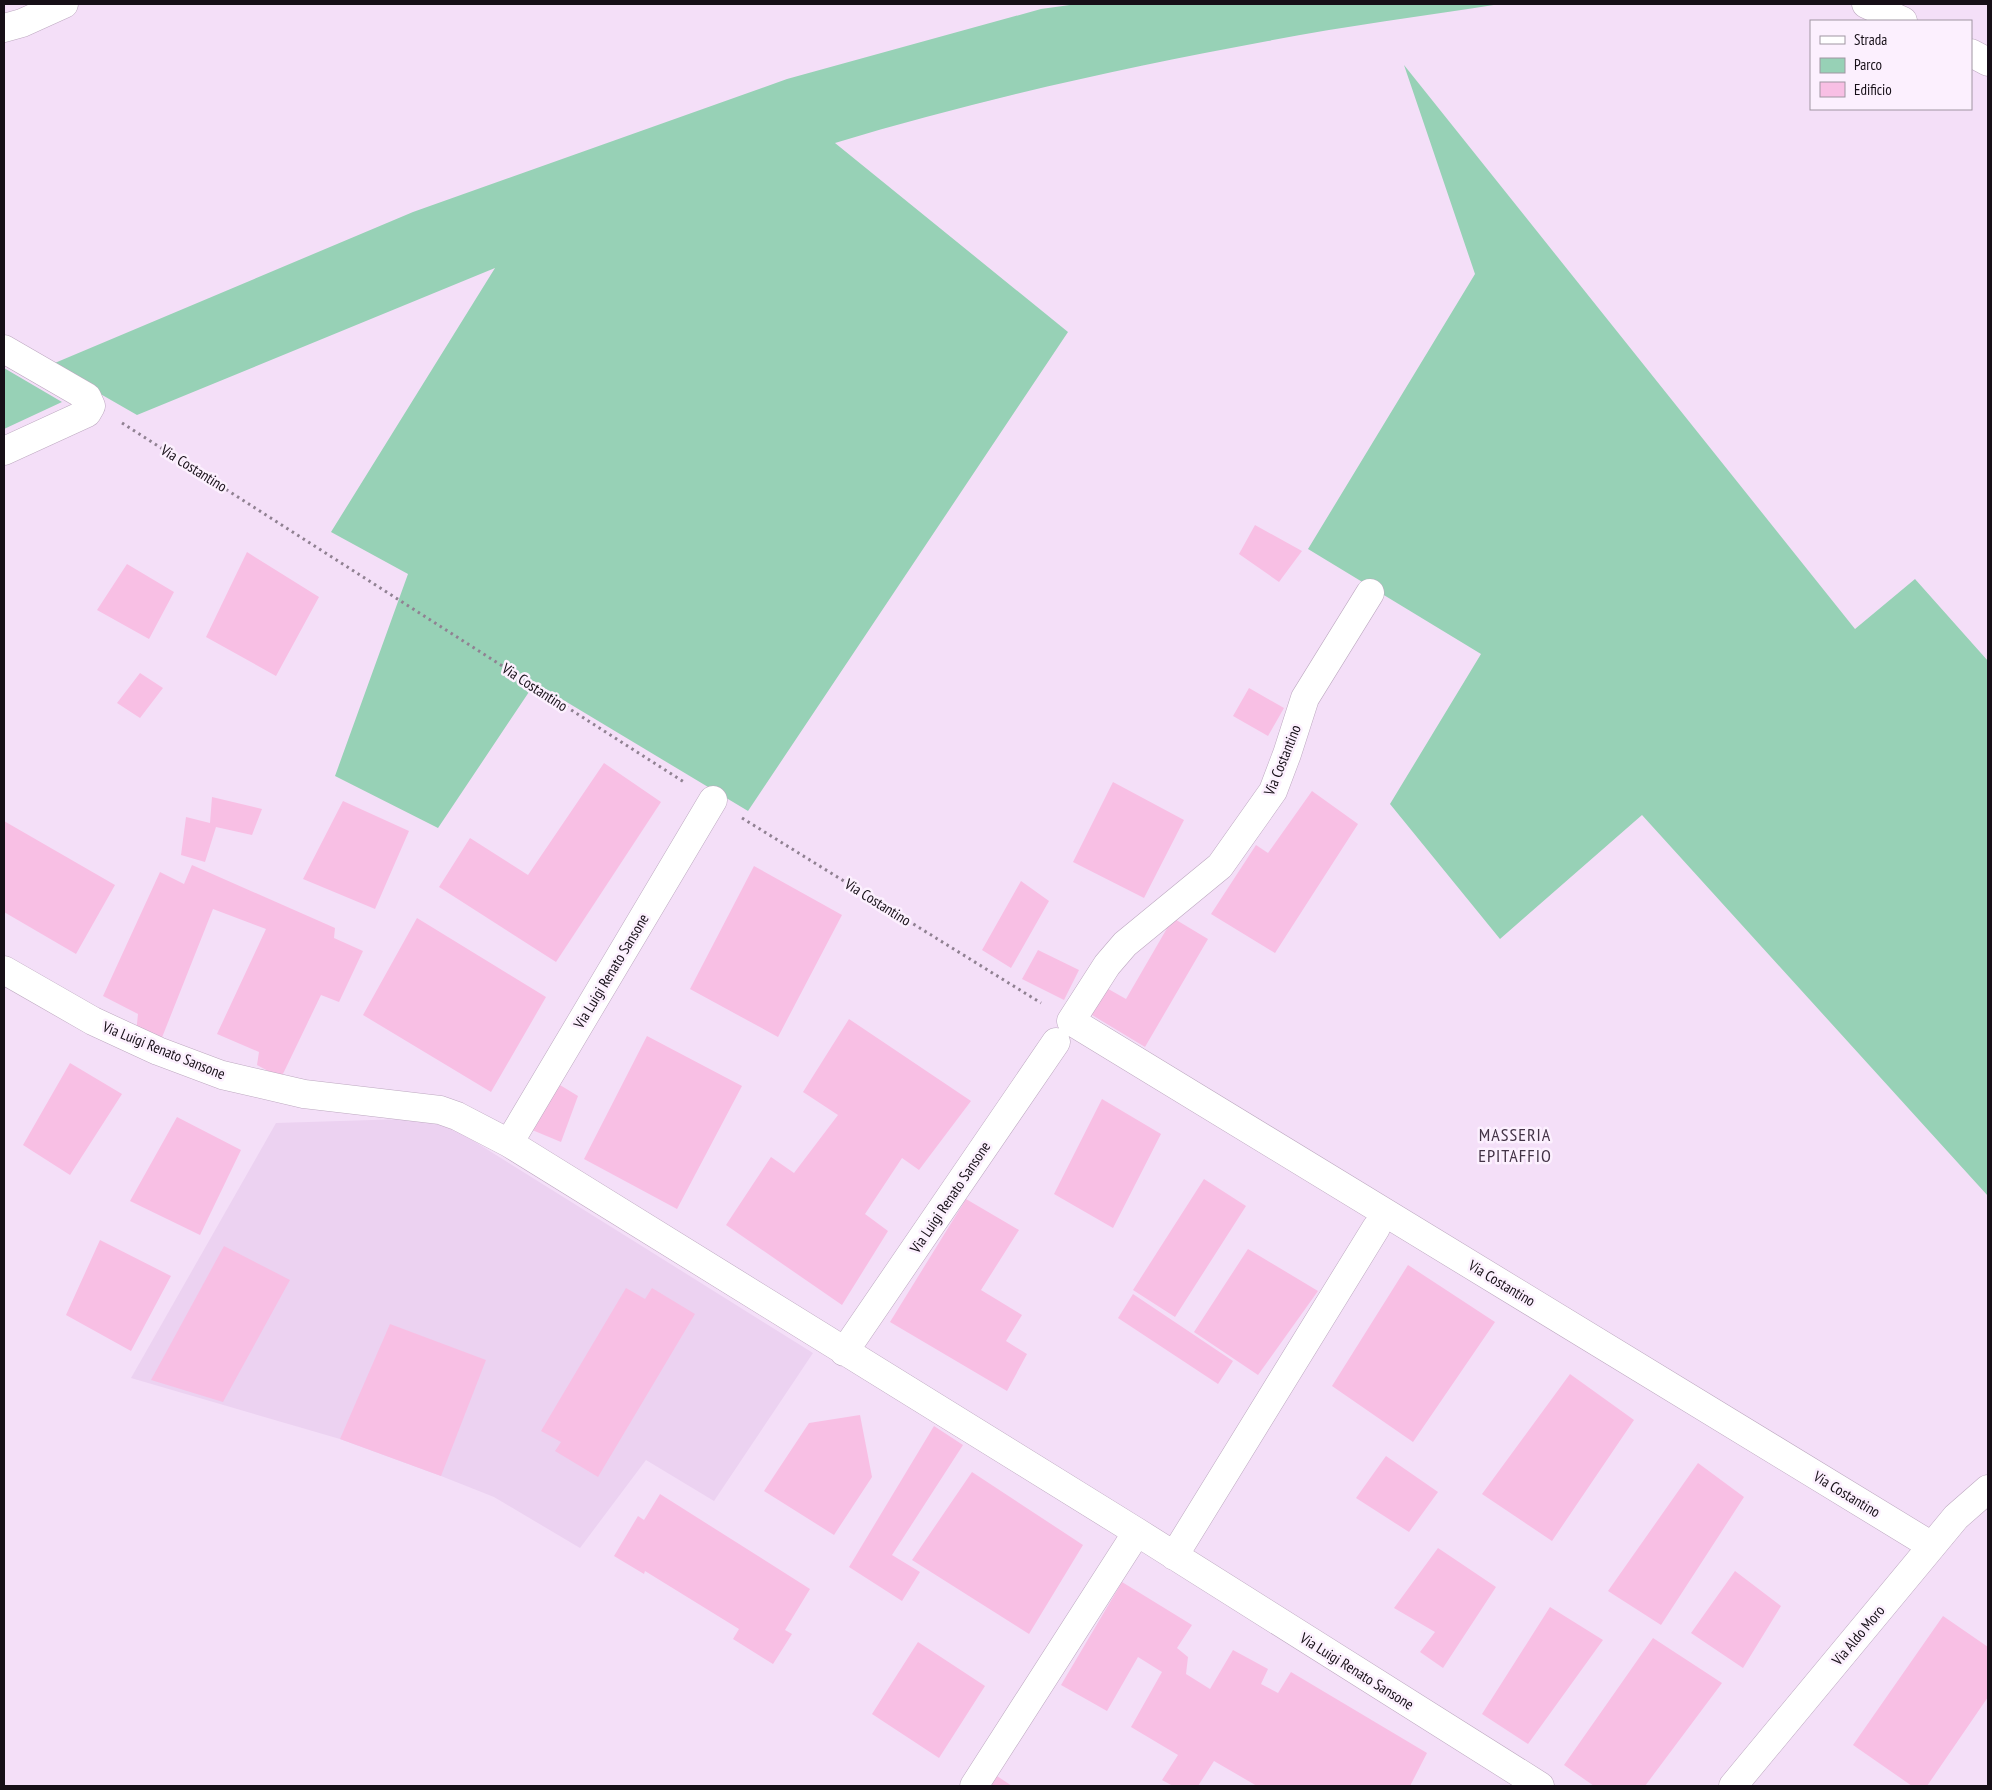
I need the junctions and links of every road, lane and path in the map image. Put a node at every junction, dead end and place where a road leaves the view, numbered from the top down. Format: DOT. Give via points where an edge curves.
graph roads {
  1 [pos="64,4"];
  2 [pos="1866,4"];
  3 [pos="1901,20"];
  4 [pos="4,28"];
  5 [pos="1972,54"];
  6 [pos="1988,62"];
  7 [pos="4,349"];
  8 [pos="91,406"];
  9 [pos="4,451"];
  10 [pos="1370,592"];
  11 [pos="713,800"];
  12 [pos="4,970"];
  13 [pos="1064,1032"];
  14 [pos="508,1143"];
  15 [pos="1376,1228"];
  16 [pos="844,1352"];
  17 [pos="1988,1489"];
  18 [pos="1137,1532"];
  19 [pos="1932,1546"];
  20 [pos="1174,1556"];
  21 [pos="974,1786"];
  22 [pos="1540,1786"];
  23 [pos="1733,1786"];
  1 -- 4 [label="street"];
  2 -- 3 [label="street"];
  5 -- 6 [label="street"];
  7 -- 8 [label="street" via="87,397"];
  8 -- 9 [label="street" via="87,413"];
  8 -- 11 [label="path, Via Costantino" via="102,410"];
  10 -- 13 [label="street, Via Costantino" via="1305,698 1273,791 1220,866 1125,944"];
  11 -- 13 [label="path, Via Costantino"];
  11 -- 14 [label="street, Via Luigi Renato Sansone"];
  12 -- 14 [label="street, Via Luigi Renato Sansone" via="93,1021 222,1075 304,1094 440,1110"];
  13 -- 16 [label="street, Via Luigi Renato Sansone"];
  13 -- 19 [label="street, Via Costantino"];
  14 -- 16 [label="street, Via Luigi Renato Sansone"];
  15 -- 20 [label="street"];
  16 -- 18 [label="street, Via Luigi Renato Sansone"];
  17 -- 19 [label="street, Via Aldo Moro" via="1956,1517"];
  18 -- 20 [label="street, Via Luigi Renato Sansone"];
  18 -- 21 [label="street"];
  19 -- 23 [label="street, Via Aldo Moro"];
  20 -- 22 [label="street, Via Luigi Renato Sansone"];
}
